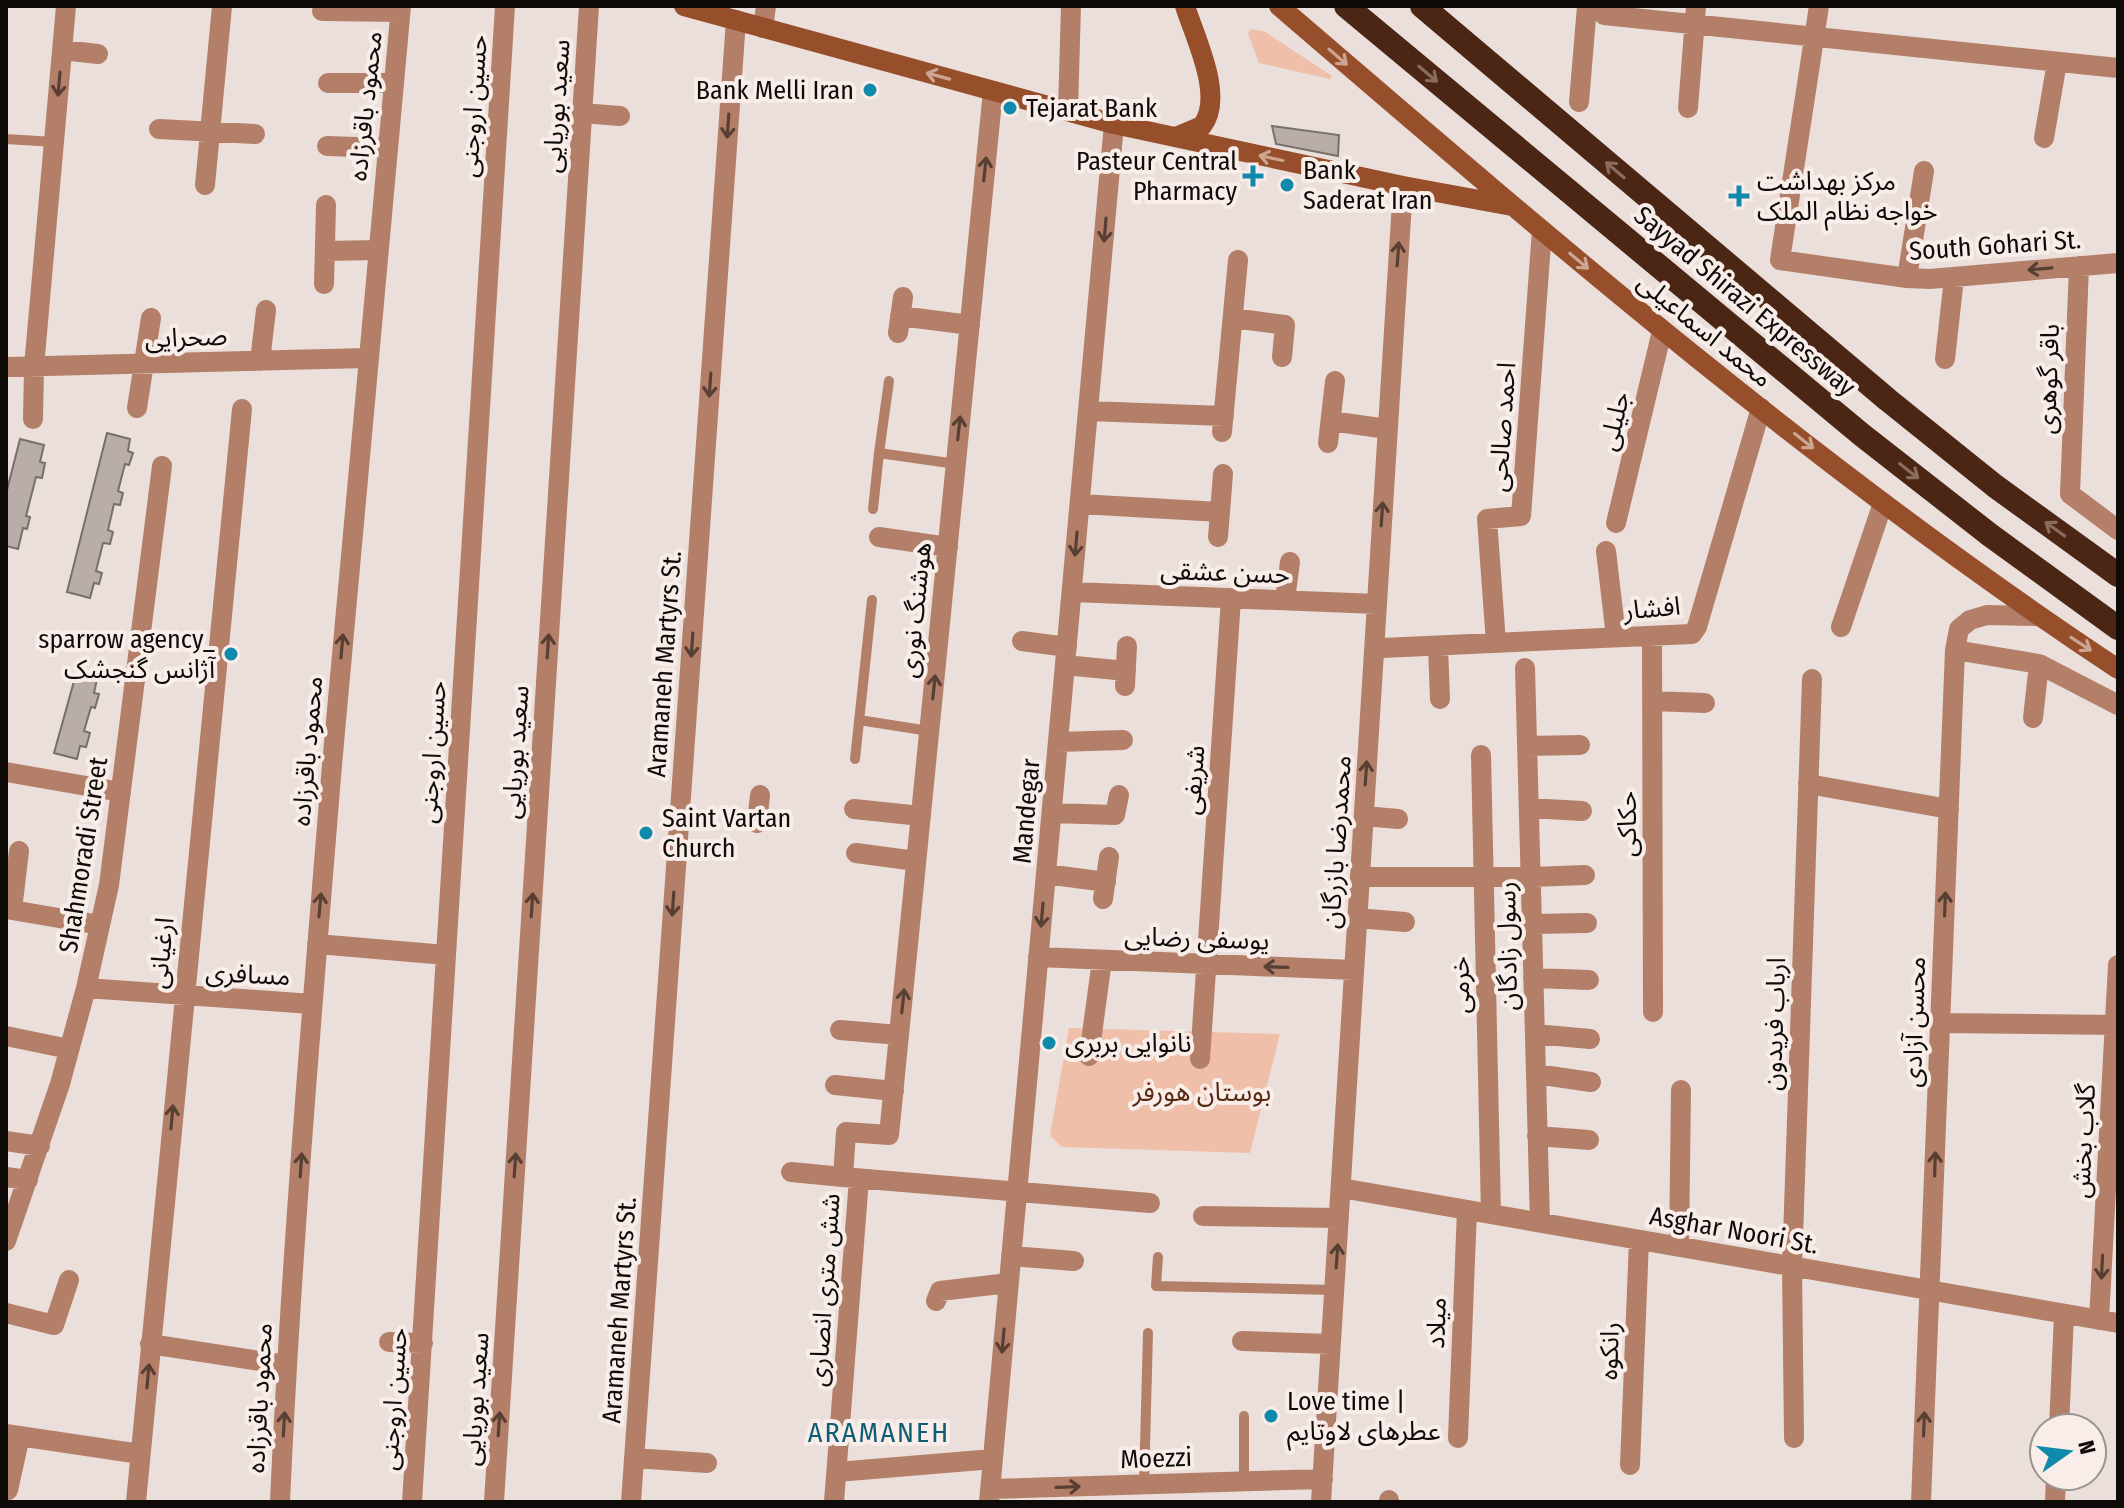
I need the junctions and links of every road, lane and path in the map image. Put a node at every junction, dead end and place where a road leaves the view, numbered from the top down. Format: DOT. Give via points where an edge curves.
graph roads {
  1 [pos="66,6"];
  2 [pos="222,6"];
  3 [pos="505,6"];
  4 [pos="589,6"];
  5 [pos="684,6"];
  6 [pos="766,6"];
  7 [pos="1071,6"];
  8 [pos="1185,6"];
  9 [pos="1279,6"];
  10 [pos="1346,6"];
  11 [pos="1422,6"];
  12 [pos="1819,6"];
  13 [pos="400,9"];
  14 [pos="1595,10"];
  15 [pos="322,11"];
  16 [pos="1695,15"];
  17 [pos="736,20"];
  18 [pos="763,28"];
  19 [pos="1814,37"];
  20 [pos="62,50"];
  21 [pos="98,54"];
  22 [pos="2057,62"];
  23 [pos="2118,68"];
  24 [pos="328,83"];
  25 [pos="393,83"];
  26 [pos="993,91"];
  27 [pos="1579,102"];
  28 [pos="1688,108"];
  29 [pos="1068,110"];
  30 [pos="582,113"];
  31 [pos="620,116"];
  32 [pos="1114,124"];
  33 [pos="159,129"];
  34 [pos="210,132"];
  35 [pos="255,134"];
  36 [pos="1175,138"];
  37 [pos="2044,138"];
  38 [pos="6,139"];
  39 [pos="54,142"];
  40 [pos="327,146"];
  41 [pos="387,148"];
  42 [pos="1924,171"];
  43 [pos="205,185"];
  44 [pos="1403,186"];
  45 [pos="326,205"];
  46 [pos="1512,206"];
  47 [pos="1542,230"];
  48 [pos="377,250"];
  49 [pos="325,251"];
  50 [pos="1238,260"];
  51 [pos="2118,263"];
  52 [pos="2079,266"];
  53 [pos="1907,278"];
  54 [pos="1954,278"];
  55 [pos="324,284"];
  56 [pos="266,310"];
  57 [pos="900,315"];
  58 [pos="151,318"];
  59 [pos="1233,318"];
  60 [pos="970,325"];
  61 [pos="1662,331"];
  62 [pos="1282,357"];
  63 [pos="367,358"];
  64 [pos="1945,359"];
  65 [pos="260,361"];
  66 [pos="145,364"];
  67 [pos="6,367"];
  68 [pos="34,367"];
  69 [pos="889,381"];
  70 [pos="1335,381"];
  71 [pos="137,408"];
  72 [pos="1761,408"];
  73 [pos="242,409"];
  74 [pos="1088,411"];
  75 [pos="33,419"];
  76 [pos="1331,421"];
  77 [pos="1387,429"];
  78 [pos="1328,443"];
  79 [pos="879,453"];
  80 [pos="956,464"];
  81 [pos="162,466"];
  82 [pos="1223,474"];
  83 [pos="1883,503"];
  84 [pos="1080,504"];
  85 [pos="873,509"];
  86 [pos="1220,512"];
  87 [pos="1616,523"];
  88 [pos="2118,530"];
  89 [pos="879,537"];
  90 [pos="1218,537"];
  91 [pos="948,547"];
  92 [pos="1606,551"];
  93 [pos="1290,562"];
  94 [pos="2118,575"];
  95 [pos="1072,592"];
  96 [pos="1231,599"];
  97 [pos="872,600"];
  98 [pos="1285,600"];
  99 [pos="1377,604"];
  100 [pos="2038,616"];
  101 [pos="1841,627"];
  102 [pos="2118,628"];
  103 [pos="1652,636"];
  104 [pos="1616,637"];
  105 [pos="1022,641"];
  106 [pos="1496,643"];
  107 [pos="1127,646"];
  108 [pos="1438,646"];
  109 [pos="1382,648"];
  110 [pos="1955,650"];
  111 [pos="1066,656"];
  112 [pos="2039,664"];
  113 [pos="1525,668"];
  114 [pos="2118,669"];
  115 [pos="1812,679"];
  116 [pos="1440,699"];
  117 [pos="1652,701"];
  118 [pos="1705,703"];
  119 [pos="2118,705"];
  120 [pos="2033,718"];
  121 [pos="859,720"];
  122 [pos="929,731"];
  123 [pos="1123,740"];
  124 [pos="1058,742"];
  125 [pos="1580,745"];
  126 [pos="1527,746"];
  127 [pos="1481,755"];
  128 [pos="855,759"];
  129 [pos="6,772"];
  130 [pos="1808,784"];
  131 [pos="121,792"];
  132 [pos="760,795"];
  133 [pos="1119,795"];
  134 [pos="1529,808"];
  135 [pos="854,809"];
  136 [pos="1949,809"];
  137 [pos="1582,811"];
  138 [pos="1052,813"];
  139 [pos="921,816"];
  140 [pos="1364,816"];
  141 [pos="1398,819"];
  142 [pos="757,823"];
  143 [pos="19,851"];
  144 [pos="856,853"];
  145 [pos="1109,857"];
  146 [pos="916,861"];
  147 [pos="1046,874"];
  148 [pos="1585,875"];
  149 [pos="1484,876"];
  150 [pos="1360,877"];
  151 [pos="1532,877"];
  152 [pos="9,910"];
  153 [pos="1357,918"];
  154 [pos="1405,922"];
  155 [pos="1587,923"];
  156 [pos="1532,924"];
  157 [pos="100,925"];
  158 [pos="317,944"];
  159 [pos="446,955"];
  160 [pos="1038,957"];
  161 [pos="1102,960"];
  162 [pos="1207,964"];
  163 [pos="2118,965"];
  164 [pos="1354,970"];
  165 [pos="1533,978"];
  166 [pos="1589,980"];
  167 [pos="86,988"];
  168 [pos="183,996"];
  169 [pos="312,1004"];
  170 [pos="1653,1012"];
  171 [pos="1940,1023"];
  172 [pos="2116,1025"];
  173 [pos="840,1030"];
  174 [pos="1535,1034"];
  175 [pos="899,1035"];
  176 [pos="6,1036"];
  177 [pos="1590,1039"];
  178 [pos="69,1049"];
  179 [pos="1089,1056"];
  180 [pos="1200,1059"];
  181 [pos="1536,1074"];
  182 [pos="1591,1082"];
  183 [pos="835,1085"];
  184 [pos="1681,1090"];
  185 [pos="894,1091"];
  186 [pos="889,1135"];
  187 [pos="1537,1136"];
  188 [pos="1589,1140"];
  189 [pos="6,1141"];
  190 [pos="40,1146"];
  191 [pos="791,1172"];
  192 [pos="6,1177"];
  193 [pos="851,1178"];
  194 [pos="28,1180"];
  195 [pos="1341,1188"];
  196 [pos="1017,1192"];
  197 [pos="1150,1203"];
  198 [pos="1467,1210"];
  199 [pos="1491,1214"];
  200 [pos="1203,1216"];
  201 [pos="1339,1218"];
  202 [pos="1540,1222"];
  203 [pos="1639,1240"];
  204 [pos="6,1241"];
  205 [pos="1679,1247"];
  206 [pos="1011,1256"];
  207 [pos="1158,1257"];
  208 [pos="1074,1263"];
  209 [pos="1792,1267"];
  210 [pos="69,1280"];
  211 [pos="1009,1283"];
  212 [pos="1334,1290"];
  213 [pos="1930,1291"];
  214 [pos="936,1301"];
  215 [pos="6,1313"];
  216 [pos="2064,1314"];
  217 [pos="2108,1322"];
  218 [pos="1148,1333"];
  219 [pos="1242,1341"];
  220 [pos="389,1342"];
  221 [pos="423,1343"];
  222 [pos="150,1344"];
  223 [pos="1331,1344"];
  224 [pos="286,1365"];
  225 [pos="2060,1412"];
  226 [pos="1244,1416"];
  227 [pos="13,1435"];
  228 [pos="1458,1438"];
  229 [pos="1794,1438"];
  230 [pos="140,1454"];
  231 [pos="634,1458"];
  232 [pos="993,1459"];
  233 [pos="707,1463"];
  234 [pos="1630,1465"];
  235 [pos="837,1472"];
  236 [pos="1323,1479"];
  237 [pos="1244,1481"];
  238 [pos="8,1490"];
  239 [pos="1144,1493"];
  240 [pos="989,1495"];
  241 [pos="136,1502"];
  242 [pos="280,1502"];
  243 [pos="412,1502"];
  244 [pos="494,1502"];
  245 [pos="631,1502"];
  246 [pos="834,1502"];
  247 [pos="1321,1502"];
  248 [pos="1921,1502"];
  1 -- 20 [label="street"];
  2 -- 34 [label="street"];
  3 -- 159 [label="street, حسین اروجنی"];
  4 -- 30 [label="street, سعید بوریایی"];
  5 -- 17 [label="main road"];
  6 -- 18 [label="street"];
  7 -- 29 [label="street"];
  8 -- 36 [label="main road" via="1212,105 1202,126"];
  9 -- 46 [label="main road, محمد اسماعیلی, one-way"];
  10 -- 102 [label="highway, Sayyad Shirazi Expressway, one-way" via="1862,435"];
  94 -- 11 [label="highway, Sayyad Shirazi Expressway, one-way" via="1888,400"];
  12 -- 19 [label="street"];
  13 -- 15 [label="street"];
  13 -- 25 [label="street, محمود باقرزاده"];
  14 -- 16 [label="street"];
  14 -- 27 [label="street"];
  16 -- 19 [label="street"];
  16 -- 28 [label="street"];
  17 -- 18 [label="main road"];
  17 -- 231 [label="street, Aramaneh Martyrs St., one-way"];
  26 -- 18 [label="main road, one-way"];
  19 -- 22 [label="street"];
  19 -- 53 [label="street, South Gohari St." via="1780,260"];
  20 -- 21 [label="street"];
  20 -- 39 [label="street, one-way"];
  22 -- 23 [label="street"];
  22 -- 37 [label="street"];
  24 -- 25 [label="street"];
  25 -- 41 [label="street, محمود باقرزاده"];
  26 -- 29 [label="main road"];
  60 -- 26 [label="street, هوشنگ نوری, one-way"];
  29 -- 32 [label="main road"];
  30 -- 31 [label="street"];
  244 -- 30 [label="street, سعید بوریایی, one-way"];
  32 -- 36 [label="main road"];
  32 -- 74 [label="street, Mandegar, one-way"];
  33 -- 34 [label="street"];
  34 -- 35 [label="street"];
  34 -- 43 [label="street"];
  44 -- 36 [label="main road, one-way"];
  38 -- 39 [label="lane"];
  39 -- 68 [label="street"];
  40 -- 41 [label="street"];
  41 -- 48 [label="street, محمود باقرزاده"];
  42 -- 53 [label="street"];
  44 -- 46 [label="main road"];
  77 -- 44 [label="street, محمدرضا بازرگان, one-way"];
  45 -- 49 [label="street"];
  46 -- 47 [label="main road, محمد اسماعیلی"];
  47 -- 61 [label="main road, محمد اسماعیلی, one-way"];
  47 -- 106 [label="street, احمد صالحی" via="1521,516 1487,519"];
  48 -- 49 [label="street"];
  48 -- 63 [label="street, محمود باقرزاده"];
  49 -- 55 [label="street"];
  50 -- 59 [label="street"];
  51 -- 52 [label="street, South Gohari St."];
  52 -- 54 [label="street, South Gohari St., one-way"];
  52 -- 88 [label="street, باقر گوهری" via="2070,494"];
  53 -- 54 [label="street, South Gohari St."];
  54 -- 64 [label="street"];
  56 -- 65 [label="street"];
  57 -- 60 [label="street"];
  58 -- 66 [label="street"];
  59 -- 62 [label="street" via="1285,325"];
  59 -- 74 [label="street" via="1223,424"];
  80 -- 60 [label="street, هوشنگ نوری, one-way"];
  61 -- 72 [label="main road, محمد اسماعیلی"];
  61 -- 87 [label="street, جلیلی"];
  63 -- 65 [label="street, صحرایی"];
  158 -- 63 [label="street, محمود باقرزاده, one-way"];
  65 -- 66 [label="street, صحرایی"];
  66 -- 68 [label="street, صحرایی"];
  66 -- 71 [label="street"];
  67 -- 68 [label="street, صحرایی"];
  68 -- 75 [label="street"];
  69 -- 79 [label="lane"];
  70 -- 76 [label="street"];
  72 -- 83 [label="main road, محمد اسماعیلی, one-way"];
  72 -- 103 [label="street, افشار" via="1697,627 1692,634"];
  73 -- 168 [label="street, ارغیانی"];
  74 -- 84 [label="street, Mandegar"];
  76 -- 77 [label="street"];
  76 -- 78 [label="street"];
  99 -- 77 [label="street, محمدرضا بازرگان, one-way"];
  79 -- 80 [label="lane"];
  79 -- 85 [label="lane"];
  80 -- 91 [label="street, هوشنگ نوری"];
  81 -- 131 [label="street, Shahmoradi Street"];
  82 -- 86 [label="street"];
  83 -- 100 [label="main road, محمد اسماعیلی"];
  83 -- 101 [label="street"];
  84 -- 86 [label="street"];
  84 -- 95 [label="street, Mandegar, one-way"];
  86 -- 90 [label="street"];
  89 -- 91 [label="street"];
  122 -- 91 [label="street, هوشنگ نوری, one-way"];
  92 -- 104 [label="street"];
  93 -- 98 [label="street"];
  95 -- 96 [label="street, حسن عشقی"];
  95 -- 111 [label="street, Mandegar"];
  96 -- 98 [label="street, حسن عشقی"];
  96 -- 162 [label="street, شریفی"];
  97 -- 121 [label="lane"];
  98 -- 99 [label="street, حسن عشقی"];
  140 -- 99 [label="street, محمدرضا بازرگان, one-way"];
  100 -- 110 [label="street, محسن آزادی" via="1978,616 1959,629"];
  100 -- 114 [label="main road, محمد اسماعیلی, one-way"];
  103 -- 104 [label="street, افشار"];
  103 -- 117 [label="street, حکاکی"];
  104 -- 106 [label="street, افشار"];
  105 -- 111 [label="street"];
  106 -- 108 [label="street, افشار"];
  107 -- 111 [label="street" via="1126,678"];
  108 -- 109 [label="street, افشار"];
  108 -- 116 [label="street"];
  110 -- 112 [label="street"];
  110 -- 136 [label="street, محسن آزادی"];
  111 -- 124 [label="street, Mandegar"];
  112 -- 119 [label="street"];
  112 -- 120 [label="street"];
  113 -- 126 [label="street, رسول زادگان"];
  115 -- 130 [label="street, ارباب فریدون"];
  117 -- 118 [label="street"];
  117 -- 170 [label="street, حکاکی"];
  121 -- 122 [label="lane"];
  121 -- 128 [label="lane"];
  122 -- 139 [label="street, هوشنگ نوری"];
  123 -- 124 [label="street"];
  124 -- 138 [label="street, Mandegar"];
  125 -- 126 [label="street"];
  126 -- 134 [label="street, رسول زادگان"];
  127 -- 149 [label="street, خرمی"];
  129 -- 131 [label="street"];
  130 -- 136 [label="street"];
  130 -- 209 [label="street, ارباب فریدون"];
  131 -- 157 [label="street, Shahmoradi Street"];
  132 -- 142 [label="street"];
  133 -- 138 [label="street" via="1115,815"];
  134 -- 137 [label="street"];
  134 -- 151 [label="street, رسول زادگان"];
  135 -- 139 [label="street"];
  171 -- 136 [label="street, محسن آزادی, one-way"];
  138 -- 147 [label="street, Mandegar"];
  139 -- 146 [label="street, هوشنگ نوری"];
  140 -- 141 [label="street"];
  140 -- 150 [label="street, محمدرضا بازرگان"];
  143 -- 152 [label="street"];
  144 -- 146 [label="street"];
  145 -- 147 [label="street" via="1104,891"];
  175 -- 146 [label="street, هوشنگ نوری, one-way"];
  147 -- 160 [label="street, Mandegar, one-way"];
  148 -- 151 [label="street"];
  149 -- 150 [label="street"];
  149 -- 151 [label="street"];
  149 -- 199 [label="street, خرمی"];
  150 -- 153 [label="street, محمدرضا بازرگان"];
  151 -- 156 [label="street, رسول زادگان"];
  152 -- 157 [label="street"];
  153 -- 154 [label="street"];
  153 -- 164 [label="street, محمدرضا بازرگان"];
  155 -- 156 [label="street"];
  156 -- 165 [label="street, رسول زادگان"];
  157 -- 167 [label="street, Shahmoradi Street"];
  158 -- 159 [label="street"];
  158 -- 169 [label="street, محمود باقرزاده"];
  159 -- 221 [label="street, حسین اروجنی"];
  160 -- 161 [label="street, یوسفی رضایی"];
  160 -- 196 [label="street, Mandegar"];
  161 -- 162 [label="street, یوسفی رضایی"];
  161 -- 179 [label="street"];
  164 -- 162 [label="street, یوسفی رضایی, one-way"];
  162 -- 180 [label="street, شریفی"];
  163 -- 172 [label="street, گلاب بخش"];
  164 -- 195 [label="street, محمدرضا بازرگان"];
  165 -- 166 [label="street"];
  165 -- 174 [label="street, رسول زادگان"];
  167 -- 168 [label="street, مسافری"];
  167 -- 178 [label="street, Shahmoradi Street"];
  168 -- 169 [label="street, مسافری"];
  222 -- 168 [label="street, ارغیانی, one-way"];
  224 -- 169 [label="street, محمود باقرزاده, one-way"];
  171 -- 172 [label="street"];
  213 -- 171 [label="street, محسن آزادی, one-way"];
  172 -- 217 [label="street, گلاب بخش, one-way"];
  173 -- 175 [label="street"];
  174 -- 177 [label="street"];
  174 -- 181 [label="street, رسول زادگان"];
  175 -- 185 [label="street, هوشنگ نوری"];
  176 -- 178 [label="street"];
  178 -- 190 [label="street, Shahmoradi Street"];
  181 -- 182 [label="street"];
  181 -- 187 [label="street, رسول زادگان"];
  183 -- 185 [label="street"];
  184 -- 205 [label="street"];
  185 -- 186 [label="street, هوشنگ نوری"];
  186 -- 193 [label="street, شش متری انصاری" via="846,1132"];
  187 -- 188 [label="street"];
  187 -- 202 [label="street, رسول زادگان"];
  189 -- 190 [label="street"];
  190 -- 194 [label="street, Shahmoradi Street"];
  191 -- 193 [label="street"];
  192 -- 194 [label="street"];
  193 -- 196 [label="street"];
  193 -- 235 [label="street, شش متری انصاری"];
  194 -- 204 [label="street, Shahmoradi Street"];
  195 -- 198 [label="street, Asghar Noori St."];
  195 -- 201 [label="street, محمدرضا بازرگان"];
  196 -- 197 [label="street"];
  196 -- 206 [label="street, Mandegar"];
  198 -- 199 [label="street, Asghar Noori St."];
  198 -- 228 [label="street, میلاد"];
  199 -- 202 [label="street, Asghar Noori St."];
  200 -- 201 [label="street"];
  212 -- 201 [label="street, محمدرضا بازرگان, one-way"];
  202 -- 203 [label="street, Asghar Noori St."];
  203 -- 205 [label="street, Asghar Noori St."];
  203 -- 234 [label="street, رانکوه"];
  205 -- 209 [label="street, Asghar Noori St."];
  206 -- 208 [label="street"];
  206 -- 211 [label="street, Mandegar"];
  207 -- 212 [label="lane" via="1156,1286"];
  209 -- 213 [label="street, Asghar Noori St."];
  209 -- 229 [label="street, ارباب فریدون"];
  210 -- 215 [label="street" via="54,1325"];
  211 -- 214 [label="street" via="940,1291"];
  211 -- 232 [label="street, Mandegar, one-way"];
  212 -- 223 [label="street, محمدرضا بازرگان"];
  213 -- 216 [label="street, Asghar Noori St."];
  248 -- 213 [label="street, محسن آزادی, one-way"];
  216 -- 217 [label="street, Asghar Noori St."];
  216 -- 225 [label="street"];
  218 -- 239 [label="lane"];
  219 -- 223 [label="street"];
  220 -- 221 [label="street"];
  221 -- 243 [label="street, حسین اروجنی"];
  222 -- 224 [label="street"];
  230 -- 222 [label="street, ارغیانی, one-way"];
  223 -- 236 [label="street, محمدرضا بازرگان"];
  242 -- 224 [label="street, محمود باقرزاده, one-way"];
  226 -- 237 [label="lane"];
  227 -- 230 [label="street"];
  227 -- 238 [label="street"];
  230 -- 241 [label="street, ارغیانی"];
  231 -- 233 [label="street"];
  231 -- 245 [label="street, Aramaneh Martyrs St."];
  232 -- 235 [label="street"];
  232 -- 240 [label="street, Mandegar"];
  235 -- 246 [label="street, شش متری انصاری"];
  236 -- 237 [label="street, Moezzi"];
  236 -- 247 [label="street, محمدرضا بازرگان"];
  237 -- 239 [label="street, Moezzi"];
  240 -- 239 [label="street, Moezzi, one-way"];
}
